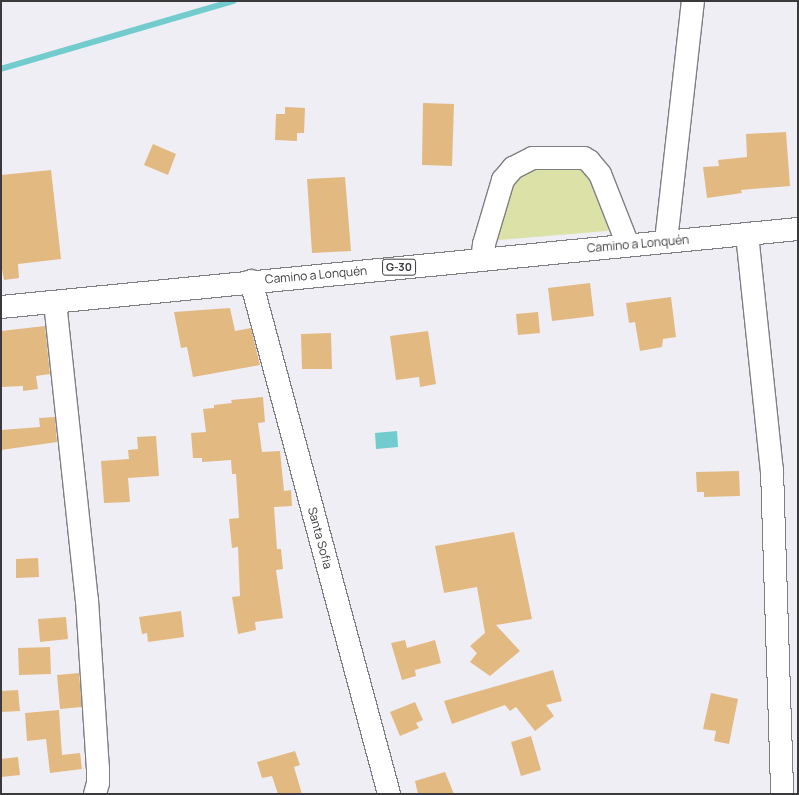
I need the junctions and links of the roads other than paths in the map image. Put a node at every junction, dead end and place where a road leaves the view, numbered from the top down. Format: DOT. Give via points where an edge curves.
graph roads {
  1 [pos="693,1"];
  2 [pos="798,228"];
  3 [pos="747,234"];
  4 [pos="666,241"];
  5 [pos="628,245"];
  6 [pos="482,259"];
  7 [pos="251,281"];
  8 [pos="55,302"];
  9 [pos="1,307"];
  10 [pos="95,794"];
  11 [pos="389,794"];
  12 [pos="782,794"];
  1 -- 4 [label="street"];
  2 -- 3 [label="street, Camino a Lonquén / G-30"];
  3 -- 4 [label="street, Camino a Lonquén / G-30"];
  3 -- 12 [label="street" via="772,470"];
  4 -- 5 [label="street, Camino a Lonquén / G-30"];
  5 -- 6 [label="street, Camino a Lonquén / G-30"];
  5 -- 6 [label="street" via="600,174 589,161 584,158 533,158 513,168 504,180 484,244"];
  6 -- 7 [label="street, Camino a Lonquén / G-30"];
  7 -- 8 [label="street, Camino a Lonquén / G-30"];
  7 -- 11 [label="street, Santa Sofia"];
  8 -- 9 [label="street, Camino a Lonquén / G-30"];
  8 -- 10 [label="street" via="87,600 98,768"];
}
